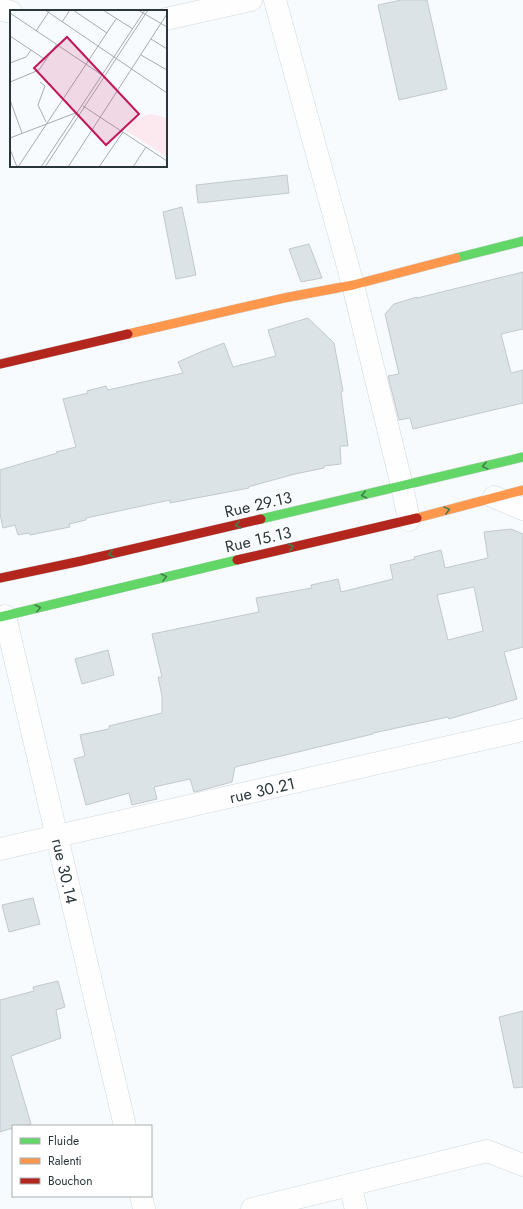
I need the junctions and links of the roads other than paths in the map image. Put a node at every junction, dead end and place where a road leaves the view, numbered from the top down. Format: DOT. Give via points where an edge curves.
graph roads {
  1 [pos="251,0"];
  2 [pos="275,0"];
  3 [pos="0,9"];
  4 [pos="10,12"];
  5 [pos="167,19"];
  6 [pos="523,241"];
  7 [pos="353,285"];
  8 [pos="0,364"];
  9 [pos="523,457"];
  10 [pos="402,486"];
  11 [pos="523,490"];
  12 [pos="494,497"];
  13 [pos="523,509"];
  14 [pos="409,520"];
  15 [pos="0,578"];
  16 [pos="3,616"];
  17 [pos="523,730"];
  18 [pos="57,836"];
  19 [pos="0,849"];
  20 [pos="125,1125"];
  21 [pos="523,1165"];
  22 [pos="350,1185"];
  23 [pos="141,1197"];
  24 [pos="144,1209"];
  25 [pos="252,1209"];
  26 [pos="356,1209"];
  1 -- 5 [label="street"];
  2 -- 7 [label="street"];
  3 -- 4 [label="street"];
  6 -- 7 [label="main road"];
  7 -- 8 [label="main road" via="284,298"];
  7 -- 10 [label="street"];
  9 -- 10 [label="main road, Rue 29.13, one-way"];
  10 -- 14 [label="street"];
  10 -- 15 [label="main road, Rue 29.13, one-way"];
  11 -- 12 [label="main road, Rue 15.13"];
  12 -- 13 [label="street"];
  14 -- 12 [label="main road, Rue 15.13, one-way"];
  16 -- 14 [label="main road, Rue 15.13, one-way"];
  16 -- 18 [label="street, rue 30.14"];
  17 -- 18 [label="street, rue 30.21"];
  18 -- 19 [label="street, rue 30.21"];
  18 -- 20 [label="street, rue 30.14"];
  21 -- 22 [label="street" via="487,1151"];
  22 -- 25 [label="street"];
  22 -- 26 [label="street"];
  23 -- 24 [label="street"];
}
